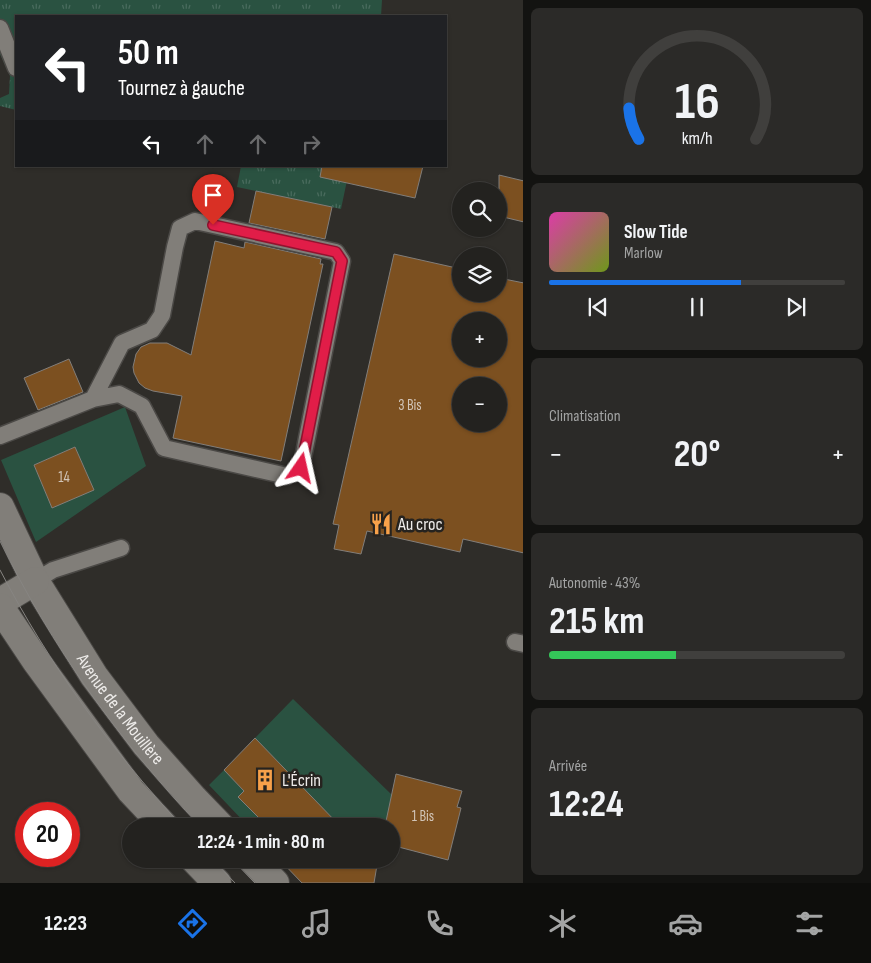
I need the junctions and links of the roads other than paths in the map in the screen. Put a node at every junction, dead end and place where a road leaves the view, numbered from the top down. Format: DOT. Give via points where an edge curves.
graph roads {
  1 [pos="0,28"];
  2 [pos="15,66"];
  3 [pos="93,399"];
  4 [pos="0,436"];
  5 [pos="0,507"];
  6 [pos="121,548"];
  7 [pos="35,581"];
  8 [pos="0,602"];
  9 [pos="0,607"];
  10 [pos="156,818"];
  11 [pos="213,818"];
  12 [pos="203,868"];
  13 [pos="261,868"];
  14 [pos="217,883"];
  15 [pos="275,883"];
  1 -- 2 [label="lane"];
  3 -- 3 [label="lane" via="119,394 142,406 164,448 287,476 301,468 342,261 336,252 195,221 180,228 162,315 152,330 122,343"];
  3 -- 4 [label="lane"];
  5 -- 7 [label="street, Avenue de la Mouillère"];
  6 -- 7 [label="lane" via="53,570"];
  7 -- 8 [label="street"];
  7 -- 11 [label="street, Avenue de la Mouillère" via="94,676 146,745"];
  9 -- 10 [label="street" via="131,791"];
  12 -- 14 [label="street"];
  13 -- 15 [label="street"];
}
